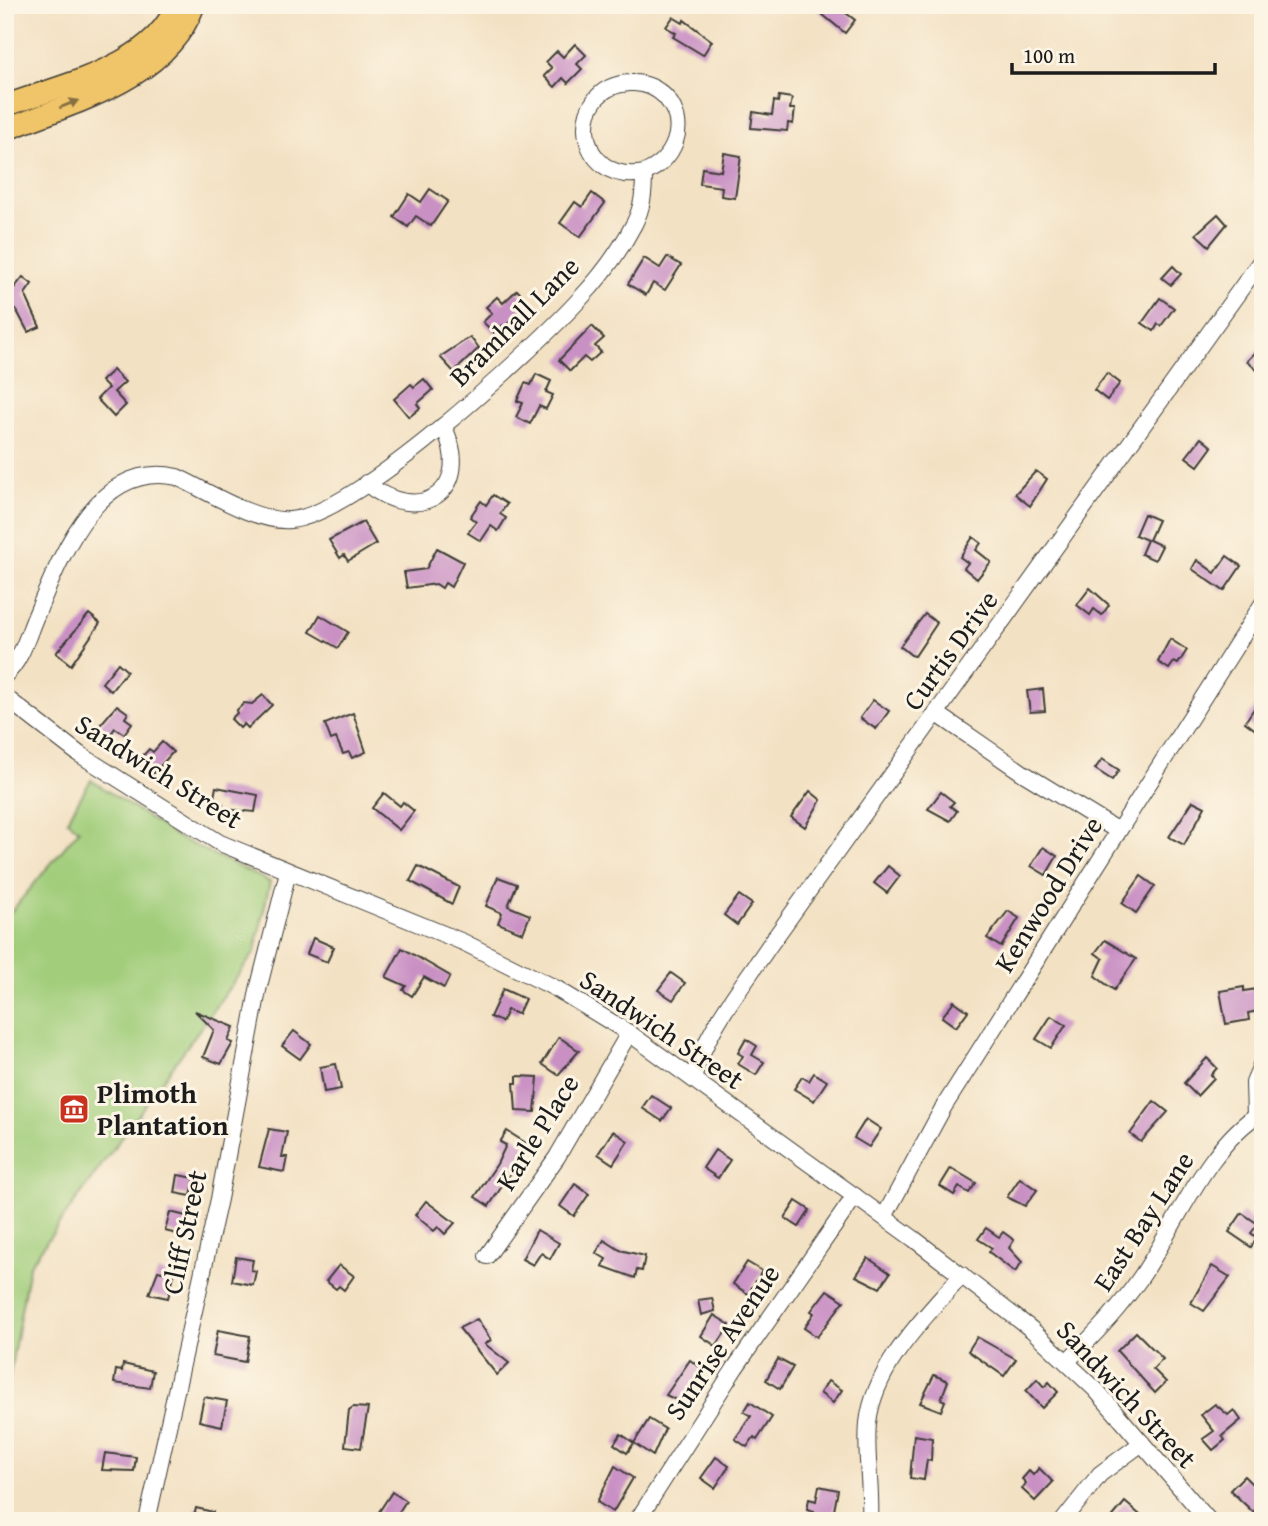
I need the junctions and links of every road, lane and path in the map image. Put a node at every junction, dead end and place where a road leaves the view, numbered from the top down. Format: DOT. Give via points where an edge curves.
graph roads {
  1 [pos="176,5"];
  2 [pos="194,5"];
  3 [pos="5,106"];
  4 [pos="5,130"];
  5 [pos="644,173"];
  6 [pos="1263,258"];
  7 [pos="443,426"];
  8 [pos="366,482"];
  9 [pos="1263,603"];
  10 [pos="5,675"];
  11 [pos="5,697"];
  12 [pos="936,713"];
  13 [pos="1118,831"];
  14 [pos="288,872"];
  15 [pos="629,1033"];
  16 [pos="1263,1060"];
  17 [pos="693,1079"];
  18 [pos="1259,1113"];
  19 [pos="855,1196"];
  20 [pos="884,1217"];
  21 [pos="487,1256"];
  22 [pos="962,1275"];
  23 [pos="1067,1361"];
  24 [pos="1142,1443"];
  25 [pos="147,1521"];
  26 [pos="637,1521"];
  27 [pos="870,1521"];
  28 [pos="1063,1521"];
  29 [pos="1209,1521"];
  1 -- 3 [label="main road" via="168,25 132,56"];
  4 -- 2 [label="main road, one-way" via="133,75 170,46"];
  5 -- 5 [label="street" via="669,156 677,137 677,117 660,92 643,84 623,83 605,91 592,105 586,123 588,142 596,158 610,169"];
  5 -- 7 [label="street, Bramhall Lane" via="644,200 635,224 580,300"];
  6 -- 12 [label="street, Curtis Drive"];
  7 -- 8 [label="street, Bramhall Lane"];
  7 -- 8 [label="street, Bramhall Lane" via="453,447 453,467 448,482 432,498 415,503 394,501"];
  8 -- 10 [label="street, Bramhall Lane" via="310,516 290,520 253,513 162,473 114,486 91,509"];
  9 -- 13 [label="street, Kenwood Drive"];
  11 -- 14 [label="street, Sandwich Street" via="63,743 171,814 220,843"];
  12 -- 13 [label="street"];
  12 -- 17 [label="street, Curtis Drive" via="718,1022"];
  13 -- 20 [label="street, Kenwood Drive" via="943,1108"];
  14 -- 15 [label="street, Sandwich Street" via="463,942 557,989"];
  14 -- 25 [label="street, Cliff Street" via="261,979 219,1199"];
  15 -- 17 [label="street, Sandwich Street"];
  15 -- 21 [label="street, Karle Place" via="551,1166"];
  16 -- 18 [label="street" via="1254,1083"];
  17 -- 19 [label="street, Sandwich Street"];
  18 -- 23 [label="street, East Bay Lane" via="1224,1143 1141,1276 1105,1325"];
  19 -- 20 [label="street, Sandwich Street"];
  19 -- 26 [label="street, Sunrise Avenue" via="742,1358"];
  20 -- 22 [label="street, Sandwich Street"];
  22 -- 23 [label="street, Sandwich Street"];
  22 -- 27 [label="street" via="889,1366 872,1402 868,1424"];
  23 -- 24 [label="street, Sandwich Street"];
  24 -- 28 [label="street" via="1100,1474"];
  24 -- 29 [label="street, Sandwich Street"];
}
